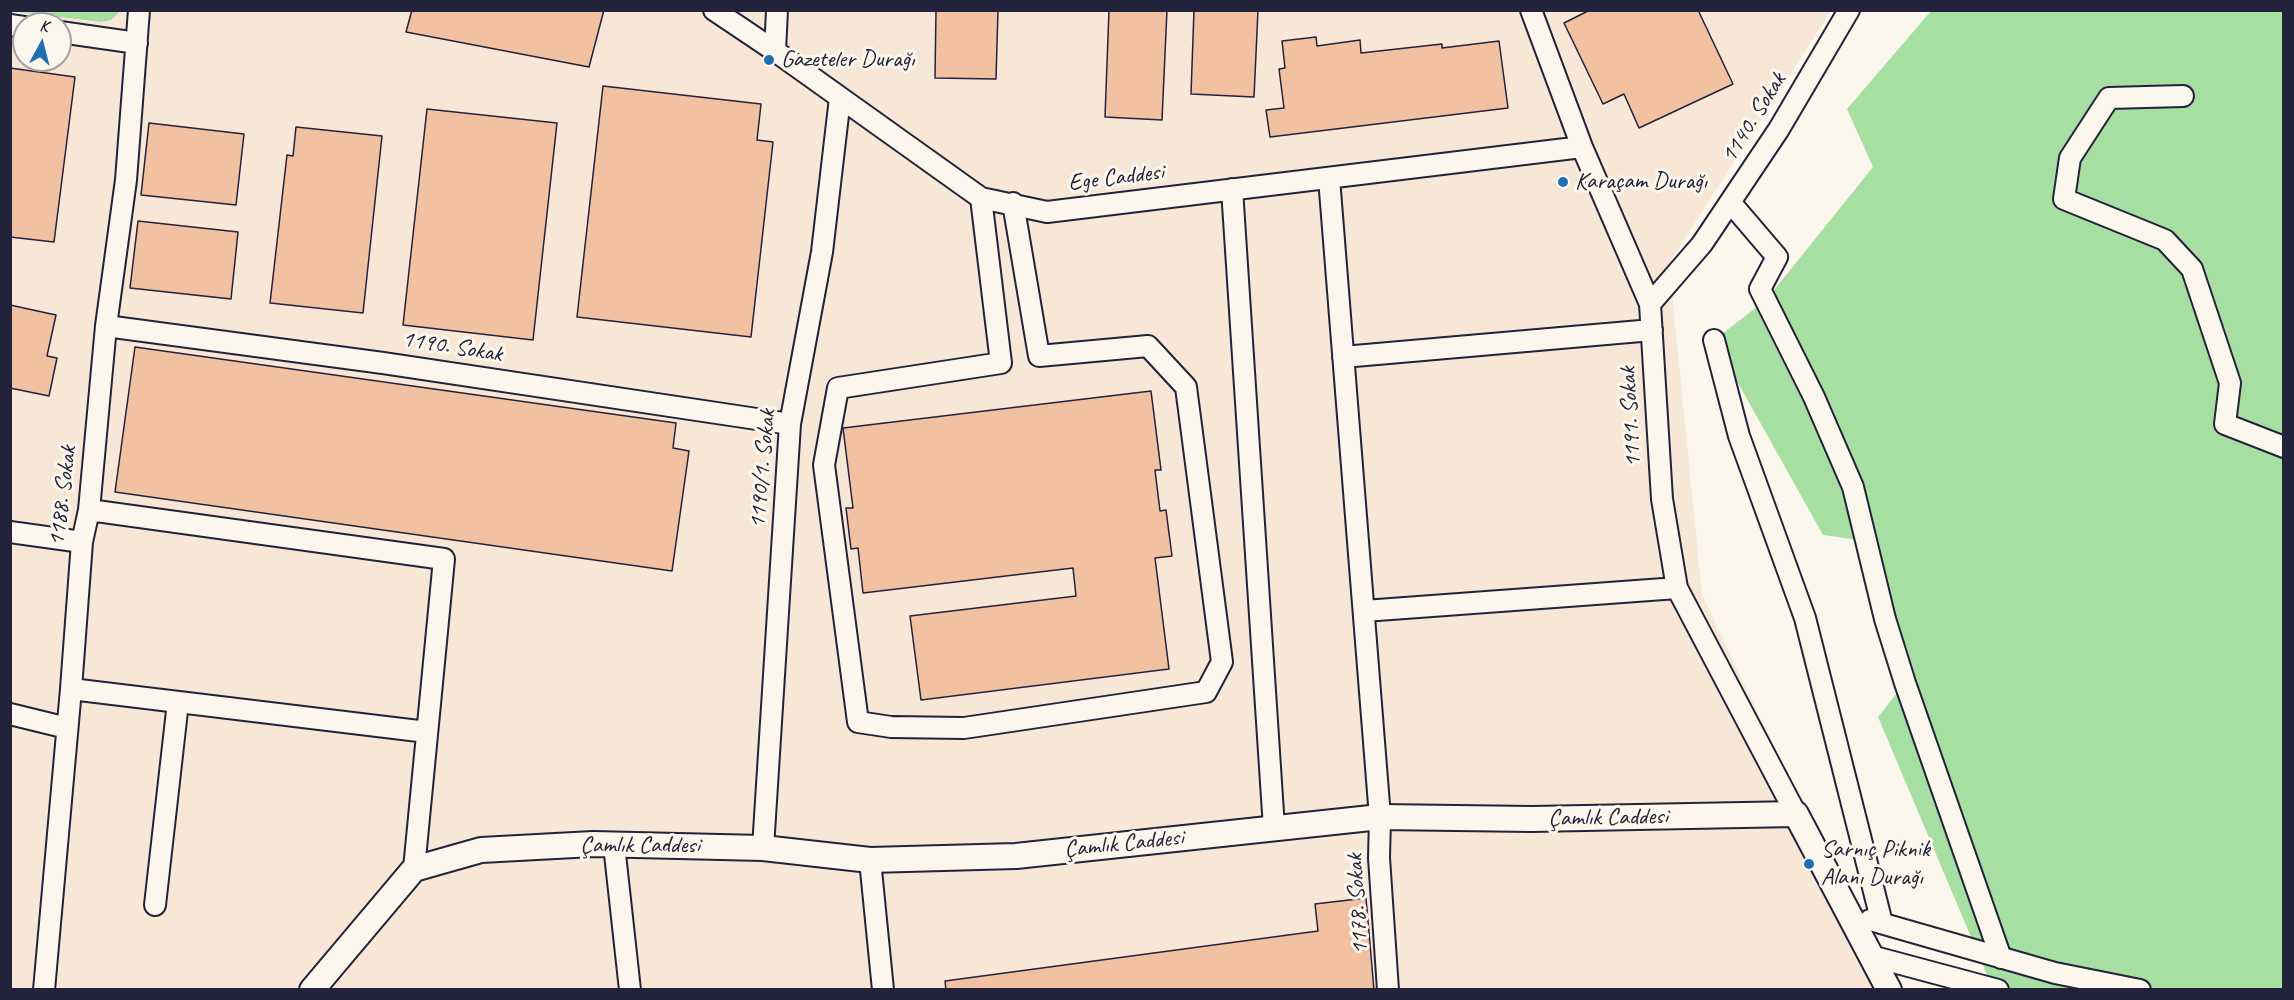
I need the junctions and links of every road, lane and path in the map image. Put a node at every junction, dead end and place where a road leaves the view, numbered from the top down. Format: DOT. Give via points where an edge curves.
graph roads {
  1 [pos="139,10"];
  2 [pos="714,10"];
  3 [pos="777,10"];
  4 [pos="1531,10"];
  5 [pos="1849,10"];
  6 [pos="72,34"];
  7 [pos="137,43"];
  8 [pos="775,51"];
  9 [pos="2183,96"];
  10 [pos="840,98"];
  11 [pos="1582,147"];
  12 [pos="1329,178"];
  13 [pos="1232,189"];
  14 [pos="981,198"];
  15 [pos="1730,202"];
  16 [pos="1013,203"];
  17 [pos="1650,304"];
  18 [pos="106,326"];
  19 [pos="1652,330"];
  20 [pos="1714,340"];
  21 [pos="1343,357"];
  22 [pos="790,424"];
  23 [pos="2283,447"];
  24 [pos="89,510"];
  25 [pos="10,532"];
  26 [pos="82,542"];
  27 [pos="1677,588"];
  28 [pos="1364,611"];
  29 [pos="71,689"];
  30 [pos="178,702"];
  31 [pos="10,714"];
  32 [pos="67,728"];
  33 [pos="427,732"];
  34 [pos="1796,814"];
  35 [pos="1380,816"];
  36 [pos="1274,828"];
  37 [pos="614,845"];
  38 [pos="764,848"];
  39 [pos="870,860"];
  40 [pos="414,869"];
  41 [pos="155,905"];
  42 [pos="1849,914"];
  43 [pos="1882,923"];
  44 [pos="1871,956"];
  45 [pos="2001,958"];
  46 [pos="44,990"];
  47 [pos="312,990"];
  48 [pos="630,990"];
  49 [pos="883,990"];
  50 [pos="1388,990"];
  51 [pos="1889,990"];
  52 [pos="1998,990"];
  53 [pos="2140,990"];
  1 -- 7 [label="street, 1188. Sokak"];
  2 -- 8 [label="street, Ege Caddesi"];
  3 -- 8 [label="street"];
  4 -- 11 [label="street, 1191. Sokak"];
  5 -- 15 [label="street, 1140. Sokak" via="1779,129"];
  6 -- 7 [label="street"];
  7 -- 18 [label="street, 1188. Sokak" via="126,180"];
  8 -- 10 [label="street, Ege Caddesi"];
  9 -- 23 [label="street" via="2109,98 2070,158 2064,199 2165,240 2192,269 2230,383 2224,424"];
  10 -- 14 [label="street, Ege Caddesi"];
  10 -- 22 [label="street, 1190/1. Sokak" via="822,252"];
  11 -- 12 [label="street, Ege Caddesi"];
  11 -- 17 [label="street, 1191. Sokak"];
  12 -- 13 [label="street, Ege Caddesi"];
  12 -- 21 [label="street, 1178. Sokak"];
  13 -- 16 [label="street, Ege Caddesi" via="1047,212"];
  13 -- 36 [label="street"];
  14 -- 16 [label="street, Ege Caddesi"];
  14 -- 16 [label="street" via="1001,363 838,388 824,465 858,722 891,727 964,728 1206,692 1222,662 1186,387 1148,346 1038,356"];
  15 -- 17 [label="street, 1140. Sokak" via="1702,244"];
  15 -- 45 [label="street" via="1777,257 1760,289 1853,487 1905,683"];
  17 -- 19 [label="street, 1191. Sokak"];
  18 -- 22 [label="street, 1190. Sokak"];
  18 -- 24 [label="street, 1188. Sokak"];
  19 -- 21 [label="street"];
  19 -- 27 [label="street, 1191. Sokak" via="1662,499"];
  20 -- 43 [label="street" via="1739,436 1804,618"];
  21 -- 28 [label="street, 1178. Sokak"];
  22 -- 38 [label="street, 1190/1. Sokak"];
  24 -- 26 [label="street, 1188. Sokak"];
  24 -- 33 [label="street" via="444,559"];
  25 -- 26 [label="street"];
  26 -- 29 [label="street, 1188. Sokak"];
  27 -- 28 [label="street"];
  27 -- 34 [label="street, 1191. Sokak"];
  28 -- 35 [label="street, 1178. Sokak"];
  29 -- 30 [label="street"];
  29 -- 32 [label="street, 1188. Sokak"];
  30 -- 33 [label="street"];
  30 -- 41 [label="street"];
  31 -- 32 [label="street"];
  32 -- 46 [label="street, 1188. Sokak"];
  33 -- 40 [label="street"];
  34 -- 35 [label="main road, Çamlık Caddesi" via="1532,819"];
  34 -- 42 [label="main road"];
  35 -- 36 [label="main road, Çamlık Caddesi"];
  35 -- 50 [label="street, 1178. Sokak"];
  36 -- 39 [label="main road, Çamlık Caddesi" via="1017,856"];
  37 -- 38 [label="main road, Çamlık Caddesi"];
  37 -- 40 [label="main road, Çamlık Caddesi" via="481,850"];
  37 -- 48 [label="street"];
  38 -- 39 [label="main road, Çamlık Caddesi"];
  39 -- 49 [label="street"];
  40 -- 47 [label="main road"];
  42 -- 43 [label="street"];
  42 -- 44 [label="main road"];
  43 -- 45 [label="street"];
  44 -- 51 [label="main road"];
  44 -- 52 [label="street"];
  45 -- 53 [label="street"];
}
